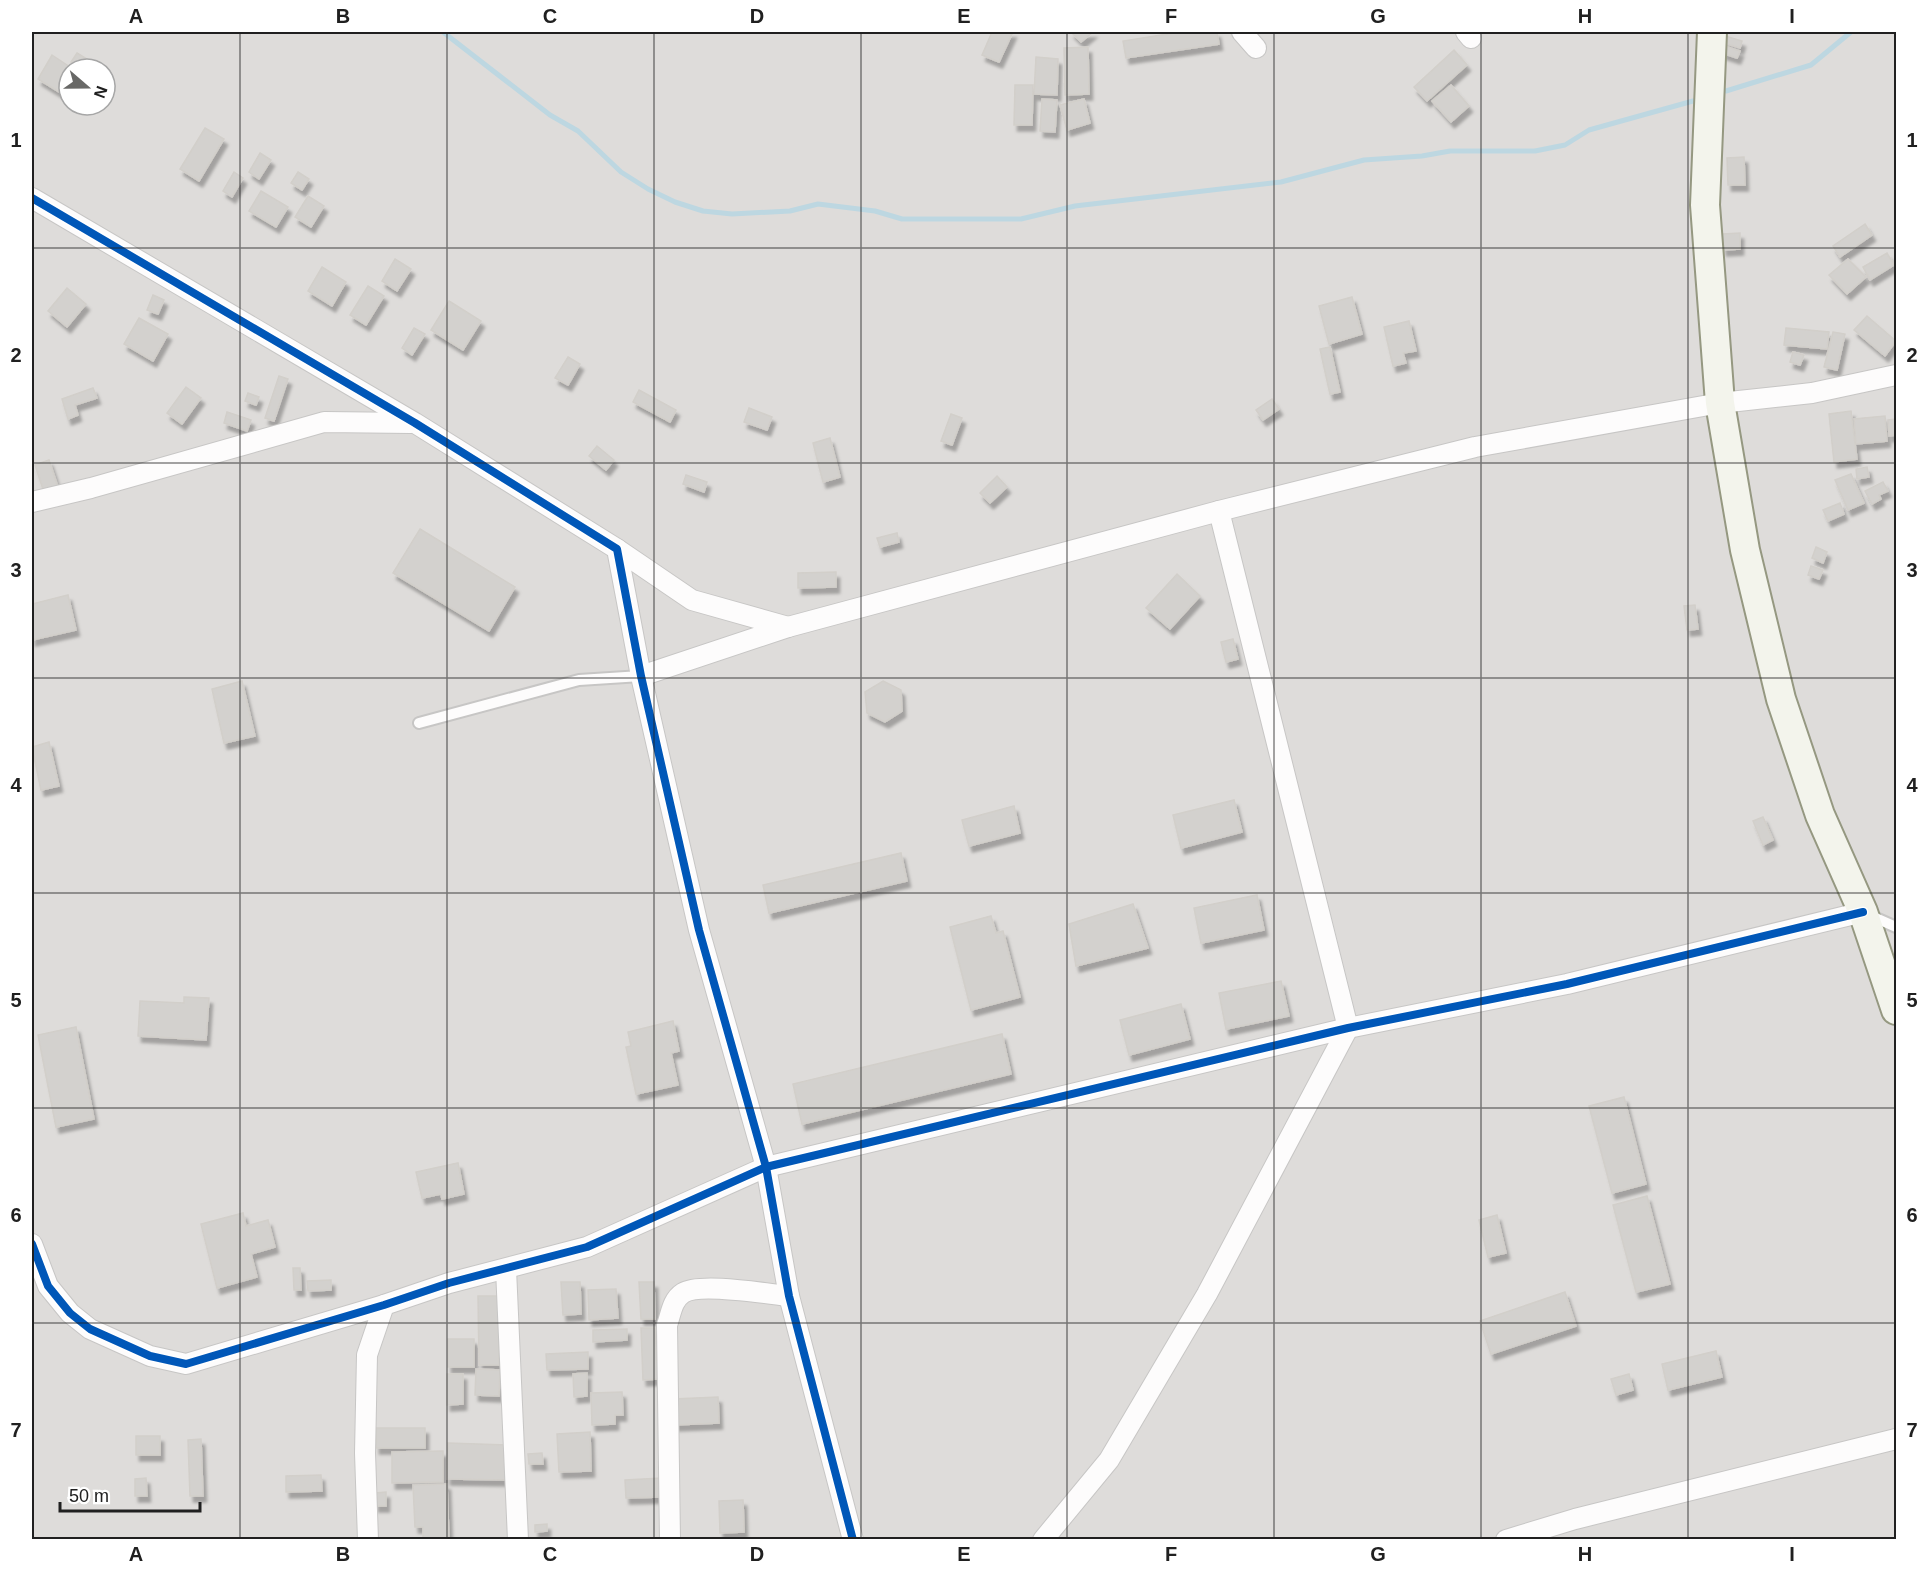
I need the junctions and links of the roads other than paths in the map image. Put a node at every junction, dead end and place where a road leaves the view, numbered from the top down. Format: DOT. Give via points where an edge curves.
graph roads {
  1 [pos="1242,32"];
  2 [pos="1712,32"];
  3 [pos="1256,48"];
  4 [pos="32,198"];
  5 [pos="1896,375"];
  6 [pos="1720,403"];
  7 [pos="415,423"];
  8 [pos="32,501"];
  9 [pos="1219,511"];
  10 [pos="617,549"];
  11 [pos="788,627"];
  12 [pos="641,676"];
  13 [pos="419,723"];
  14 [pos="1863,912"];
  15 [pos="1896,927"];
  16 [pos="1896,1010"];
  17 [pos="1348,1028"];
  18 [pos="766,1167"];
  19 [pos="32,1244"];
  20 [pos="506,1269"];
  21 [pos="789,1296"];
  22 [pos="384,1305"];
  23 [pos="1896,1439"];
  24 [pos="368,1539"];
  25 [pos="518,1539"];
  26 [pos="670,1539"];
  27 [pos="853,1539"];
  28 [pos="1043,1539"];
  29 [pos="1506,1539"];
  1 -- 3 [label="street"];
  2 -- 6 [label="main road" via="1706,206"];
  4 -- 7 [label="street"];
  5 -- 6 [label="street" via="1812,393"];
  6 -- 9 [label="street" via="1475,447"];
  6 -- 14 [label="main road" via="1745,550 1781,699 1820,815"];
  7 -- 8 [label="street" via="324,422"];
  7 -- 10 [label="street"];
  9 -- 11 [label="street"];
  9 -- 17 [label="street"];
  10 -- 11 [label="street" via="692,600"];
  10 -- 12 [label="street"];
  11 -- 12 [label="street"];
  12 -- 13 [label="lane" via="579,680"];
  12 -- 18 [label="street" via="699,930"];
  14 -- 15 [label="lane"];
  14 -- 16 [label="main road"];
  14 -- 17 [label="street" via="1567,984"];
  17 -- 18 [label="street"];
  17 -- 28 [label="street" via="1173,1353 1109,1460"];
  18 -- 20 [label="street" via="587,1247"];
  18 -- 21 [label="street"];
  19 -- 22 [label="street" via="48,1286 83,1324 150,1356 186,1364"];
  20 -- 22 [label="street"];
  20 -- 25 [label="street"];
  21 -- 26 [label="street" via="713,1288 684,1292 675,1300 667,1325"];
  21 -- 27 [label="street"];
  22 -- 24 [label="street" via="367,1355"];
  23 -- 29 [label="street"];
}
